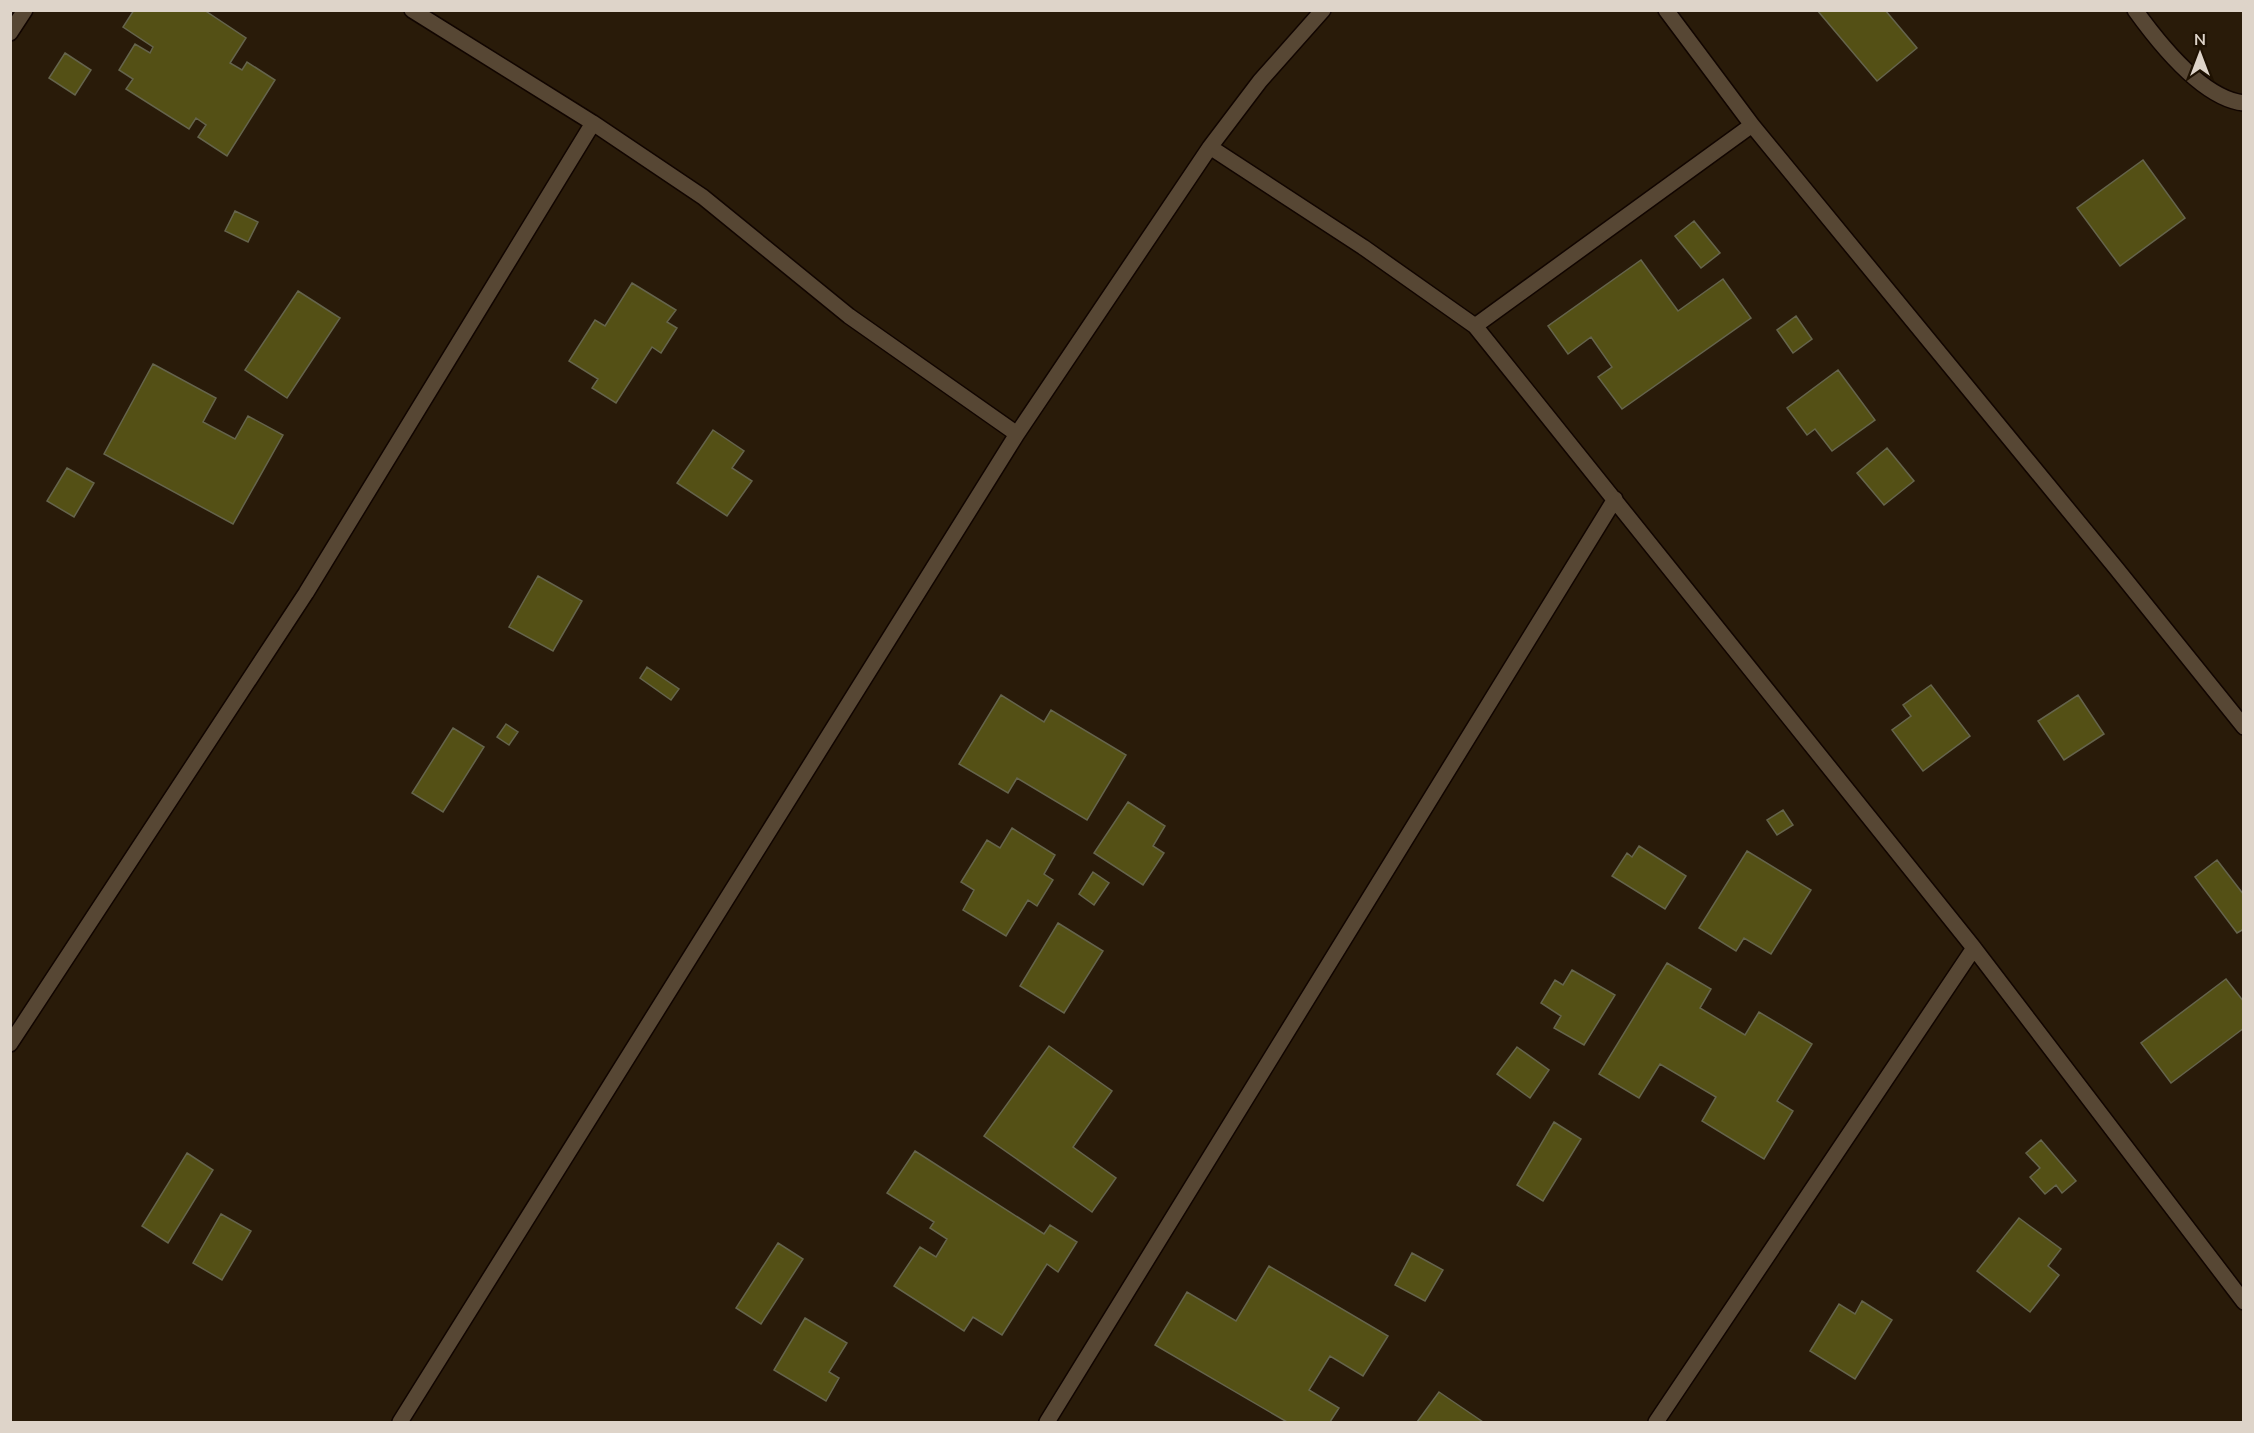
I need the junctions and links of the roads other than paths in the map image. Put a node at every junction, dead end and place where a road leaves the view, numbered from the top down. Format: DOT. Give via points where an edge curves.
graph roads {
  1 [pos="25,10"];
  2 [pos="412,10"];
  3 [pos="1666,10"];
  4 [pos="2135,10"];
  5 [pos="1320,12"];
  6 [pos="10,33"];
  7 [pos="2244,103"];
  8 [pos="593,123"];
  9 [pos="1752,125"];
  10 [pos="1210,147"];
  11 [pos="1475,326"];
  12 [pos="1017,434"];
  13 [pos="1615,499"];
  14 [pos="2244,727"];
  15 [pos="1974,948"];
  16 [pos="10,1044"];
  17 [pos="2244,1302"];
  18 [pos="400,1422"];
  19 [pos="1047,1422"];
  20 [pos="1656,1422"];
  1 -- 6 [label="street"];
  2 -- 8 [label="street"];
  3 -- 9 [label="street"];
  4 -- 7 [label="street" via="2156,39 2201,85"];
  5 -- 10 [label="street"];
  8 -- 12 [label="street" via="703,197 849,316"];
  8 -- 16 [label="street" via="306,593"];
  9 -- 11 [label="street"];
  9 -- 14 [label="street"];
  10 -- 11 [label="street" via="1364,247"];
  10 -- 12 [label="street"];
  11 -- 13 [label="street"];
  12 -- 18 [label="street"];
  13 -- 15 [label="street"];
  13 -- 19 [label="street"];
  15 -- 17 [label="street"];
  15 -- 20 [label="street"];
}
